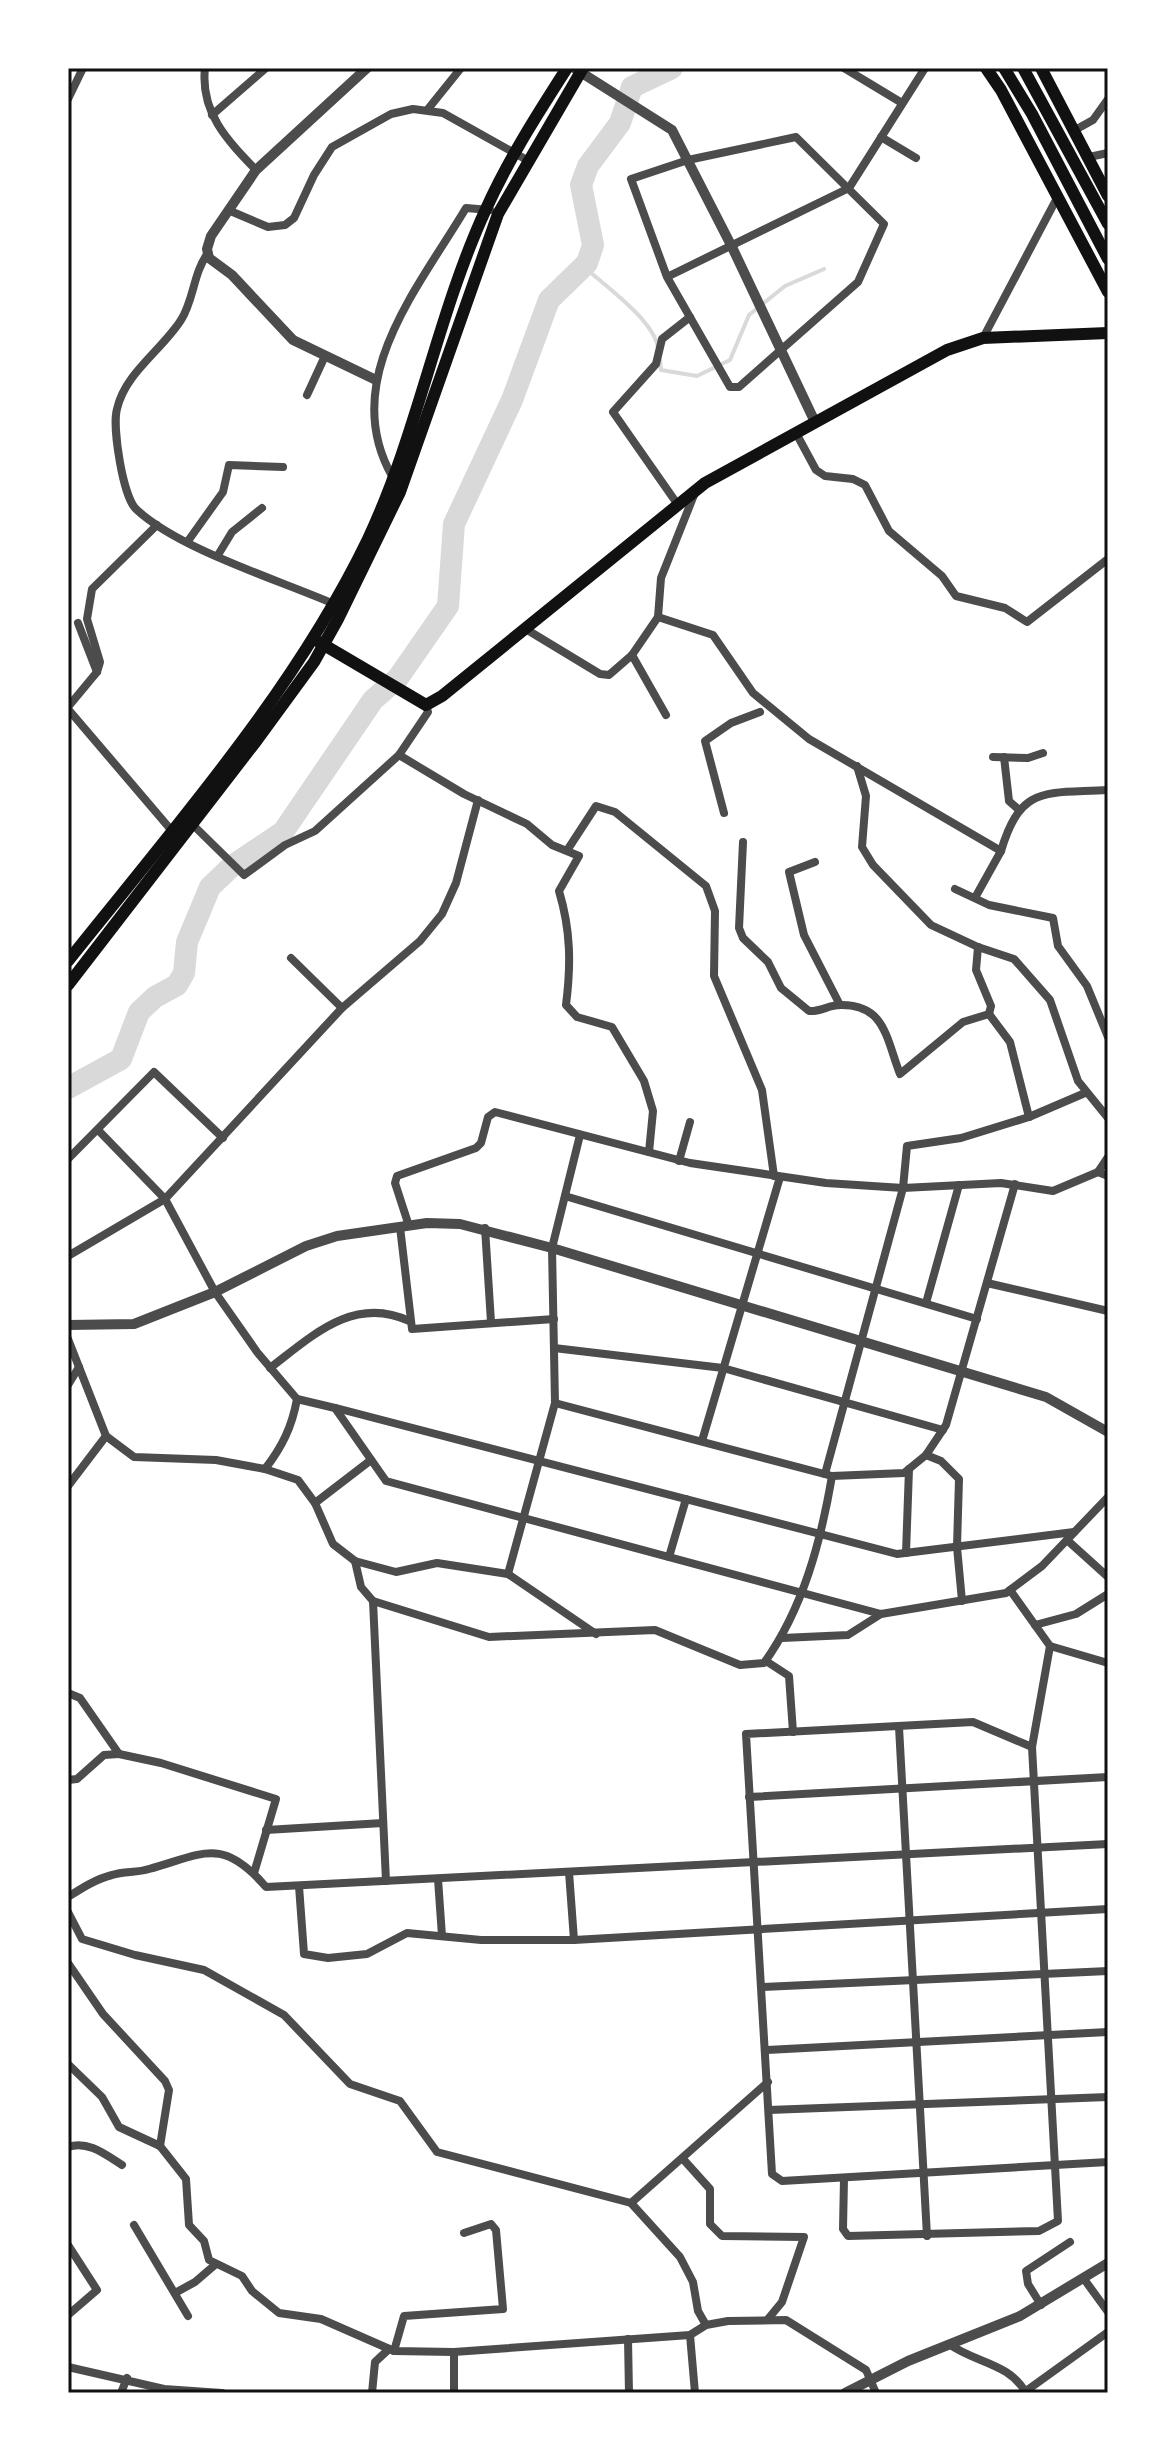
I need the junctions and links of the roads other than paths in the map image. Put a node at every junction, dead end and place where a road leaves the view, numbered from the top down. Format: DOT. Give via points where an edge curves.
graph roads {
  1 [pos="83,68"];
  2 [pos="205,68"];
  3 [pos="266,68"];
  4 [pos="367,68"];
  5 [pos="844,68"];
  6 [pos="925,68"];
  7 [pos="986,68"];
  8 [pos="1004,68"];
  9 [pos="1023,68"];
  10 [pos="1041,68"];
  11 [pos="462,69"];
  12 [pos="570,70"];
  13 [pos="68,99"];
  14 [pos="1108,99"];
  15 [pos="902,103"];
  16 [pos="428,109"];
  17 [pos="212,115"];
  18 [pos="1075,130"];
  19 [pos="881,137"];
  20 [pos="1108,153"];
  21 [pos="521,156"];
  22 [pos="1089,157"];
  23 [pos="916,158"];
  24 [pos="688,160"];
  25 [pos="256,170"];
  26 [pos="849,188"];
  27 [pos="1108,196"];
  28 [pos="1057,198"];
  29 [pos="228,210"];
  30 [pos="492,211"];
  31 [pos="1108,224"];
  32 [pos="732,247"];
  33 [pos="208,253"];
  34 [pos="1108,259"];
  35 [pos="667,277"];
  36 [pos="1108,292"];
  37 [pos="690,317"];
  38 [pos="1108,323"];
  39 [pos="1094,333"];
  40 [pos="1108,333"];
  41 [pos="983,338"];
  42 [pos="781,352"];
  43 [pos="325,356"];
  44 [pos="376,380"];
  45 [pos="307,395"];
  46 [pos="815,422"];
  47 [pos="796,433"];
  48 [pos="283,467"];
  49 [pos="392,476"];
  50 [pos="695,491"];
  51 [pos="678,505"];
  52 [pos="262,508"];
  53 [pos="157,525"];
  54 [pos="188,541"];
  55 [pos="218,555"];
  56 [pos="1108,559"];
  57 [pos="334,604"];
  58 [pos="658,617"];
  59 [pos="78,623"];
  60 [pos="523,628"];
  61 [pos="319,641"];
  62 [pos="632,655"];
  63 [pos="97,672"];
  64 [pos="426,705"];
  65 [pos="68,708"];
  66 [pos="760,712"];
  67 [pos="666,715"];
  68 [pos="1043,753"];
  69 [pos="399,755"];
  70 [pos="993,757"];
  71 [pos="1004,757"];
  72 [pos="856,766"];
  73 [pos="1108,790"];
  74 [pos="478,800"];
  75 [pos="1018,809"];
  76 [pos="724,813"];
  77 [pos="191,823"];
  78 [pos="172,831"];
  79 [pos="743,842"];
  80 [pos="568,849"];
  81 [pos="1001,851"];
  82 [pos="815,862"];
  83 [pos="955,889"];
  84 [pos="976,896"];
  85 [pos="978,947"];
  86 [pos="70,955"];
  87 [pos="291,958"];
  88 [pos="68,985"];
  89 [pos="840,1005"];
  90 [pos="342,1008"];
  91 [pos="989,1014"];
  92 [pos="1108,1037"];
  93 [pos="1085,1093"];
  94 [pos="1029,1117"];
  95 [pos="1108,1118"];
  96 [pos="690,1122"];
  97 [pos="99,1131"];
  98 [pos="580,1135"];
  99 [pos="223,1138"];
  100 [pos="649,1152"];
  101 [pos="1108,1157"];
  102 [pos="68,1159"];
  103 [pos="679,1161"];
  104 [pos="1098,1172"];
  105 [pos="1108,1176"];
  106 [pos="777,1177"];
  107 [pos="1015,1184"];
  108 [pos="959,1185"];
  109 [pos="903,1188"];
  110 [pos="565,1196"];
  111 [pos="165,1199"];
  112 [pos="405,1226"];
  113 [pos="485,1228"];
  114 [pos="552,1248"];
  115 [pos="756,1252"];
  116 [pos="68,1256"];
  117 [pos="987,1283"];
  118 [pos="876,1288"];
  119 [pos="215,1292"];
  120 [pos="926,1303"];
  121 [pos="741,1306"];
  122 [pos="1108,1311"];
  123 [pos="554,1319"];
  124 [pos="977,1319"];
  125 [pos="409,1321"];
  126 [pos="491,1322"];
  127 [pos="68,1325"];
  128 [pos="68,1339"];
  129 [pos="861,1343"];
  130 [pos="554,1348"];
  131 [pos="79,1367"];
  132 [pos="270,1368"];
  133 [pos="723,1368"];
  134 [pos="962,1371"];
  135 [pos="68,1385"];
  136 [pos="297,1399"];
  137 [pos="845,1402"];
  138 [pos="555,1403"];
  139 [pos="335,1408"];
  140 [pos="943,1430"];
  141 [pos="1108,1432"];
  142 [pos="106,1436"];
  143 [pos="702,1441"];
  144 [pos="926,1455"];
  145 [pos="371,1460"];
  146 [pos="539,1461"];
  147 [pos="265,1469"];
  148 [pos="909,1469"];
  149 [pos="828,1475"];
  150 [pos="68,1486"];
  151 [pos="1108,1498"];
  152 [pos="686,1499"];
  153 [pos="315,1503"];
  154 [pos="523,1519"];
  155 [pos="1074,1532"];
  156 [pos="822,1536"];
  157 [pos="1067,1540"];
  158 [pos="957,1547"];
  159 [pos="906,1553"];
  160 [pos="669,1557"];
  161 [pos="355,1561"];
  162 [pos="508,1574"];
  163 [pos="1108,1577"];
  164 [pos="1010,1590"];
  165 [pos="799,1593"];
  166 [pos="1108,1594"];
  167 [pos="373,1601"];
  168 [pos="962,1601"];
  169 [pos="881,1614"];
  170 [pos="1035,1625"];
  171 [pos="597,1634"];
  172 [pos="782,1638"];
  173 [pos="1050,1646"];
  174 [pos="766,1661"];
  175 [pos="1108,1663"];
  176 [pos="68,1693"];
  177 [pos="899,1727"];
  178 [pos="793,1732"];
  179 [pos="1032,1747"];
  180 [pos="119,1754"];
  181 [pos="1108,1777"];
  182 [pos="68,1780"];
  183 [pos="1034,1781"];
  184 [pos="903,1788"];
  185 [pos="749,1797"];
  186 [pos="383,1823"];
  187 [pos="266,1830"];
  188 [pos="1108,1844"];
  189 [pos="1038,1847"];
  190 [pos="906,1854"];
  191 [pos="756,1862"];
  192 [pos="569,1872"];
  193 [pos="254,1873"];
  194 [pos="438,1879"];
  195 [pos="386,1881"];
  196 [pos="299,1886"];
  197 [pos="68,1897"];
  198 [pos="1108,1909"];
  199 [pos="68,1912"];
  200 [pos="1041,1912"];
  201 [pos="910,1919"];
  202 [pos="760,1930"];
  203 [pos="442,1936"];
  204 [pos="574,1940"];
  205 [pos="68,1963"];
  206 [pos="1108,1971"];
  207 [pos="1045,1974"];
  208 [pos="913,1981"];
  209 [pos="763,1987"];
  210 [pos="1108,2032"];
  211 [pos="1048,2036"];
  212 [pos="917,2042"];
  213 [pos="767,2050"];
  214 [pos="68,2064"];
  215 [pos="768,2082"];
  216 [pos="1108,2097"];
  217 [pos="1051,2100"];
  218 [pos="920,2104"];
  219 [pos="769,2110"];
  220 [pos="160,2146"];
  221 [pos="68,2147"];
  222 [pos="683,2159"];
  223 [pos="1108,2162"];
  224 [pos="1055,2164"];
  225 [pos="122,2165"];
  226 [pos="924,2173"];
  227 [pos="844,2178"];
  228 [pos="631,2203"];
  229 [pos="134,2225"];
  230 [pos="464,2233"];
  231 [pos="927,2236"];
  232 [pos="1070,2242"];
  233 [pos="68,2245"];
  234 [pos="1108,2263"];
  235 [pos="216,2264"];
  236 [pos="1084,2279"];
  237 [pos="175,2293"];
  238 [pos="1041,2305"];
  239 [pos="1108,2312"];
  240 [pos="68,2315"];
  241 [pos="188,2316"];
  242 [pos="768,2319"];
  243 [pos="706,2325"];
  244 [pos="1108,2332"];
  245 [pos="690,2335"];
  246 [pos="628,2339"];
  247 [pos="949,2344"];
  248 [pos="392,2350"];
  249 [pos="454,2352"];
  250 [pos="68,2367"];
  251 [pos="127,2378"];
  252 [pos="872,2379"];
  253 [pos="1026,2392"];
  254 [pos="121,2393"];
  255 [pos="222,2393"];
  256 [pos="372,2393"];
  257 [pos="454,2393"];
  258 [pos="629,2393"];
  259 [pos="695,2393"];
  260 [pos="845,2393"];
  261 [pos="876,2393"];
  1 -- 13 [label="street"];
  2 -- 17 [label="street"];
  3 -- 17 [label="street"];
  4 -- 25 [label="street"];
  5 -- 15 [label="street"];
  6 -- 15 [label="street"];
  7 -- 28 [label="main road"];
  8 -- 34 [label="main road"];
  9 -- 31 [label="main road"];
  10 -- 18 [label="main road"];
  11 -- 16 [label="street"];
  12 -- 21 [label="main road"];
  12 -- 24 [label="street" via="672,130"];
  14 -- 18 [label="street" via="1093,120"];
  15 -- 19 [label="street"];
  16 -- 21 [label="street"];
  16 -- 29 [label="street" via="391,114 332,147 294,218 285,225 268,227"];
  17 -- 25 [label="street"];
  18 -- 22 [label="main road"];
  19 -- 23 [label="street"];
  19 -- 26 [label="street"];
  20 -- 22 [label="street"];
  21 -- 30 [label="main road"];
  22 -- 27 [label="main road"];
  24 -- 26 [label="street" via="796,137"];
  24 -- 32 [label="street"];
  24 -- 35 [label="street" via="631,179"];
  25 -- 29 [label="street"];
  26 -- 32 [label="street"];
  26 -- 42 [label="street" via="884,224 858,282"];
  28 -- 36 [label="main road"];
  28 -- 41 [label="street"];
  29 -- 33 [label="street" via="211,236"];
  30 -- 44 [label="street" via="466,208 385,345"];
  30 -- 49 [label="main road"];
  30 -- 61 [label="main road" via="400,492 355,588"];
  32 -- 35 [label="street"];
  32 -- 42 [label="street"];
  33 -- 43 [label="street" via="293,340"];
  33 -- 53 [label="street" via="200,262 182,319 135,374 117,409 123,480 133,507"];
  35 -- 37 [label="street"];
  37 -- 42 [label="street" via="730,387 739,387"];
  37 -- 51 [label="street" via="662,339 657,361 613,412"];
  38 -- 39 [label="main road"];
  39 -- 40 [label="main road"];
  39 -- 41 [label="main road"];
  41 -- 46 [label="main road" via="947,350"];
  42 -- 46 [label="street"];
  43 -- 44 [label="street"];
  43 -- 45 [label="street"];
  44 -- 49 [label="street" via="378,450"];
  46 -- 47 [label="main road"];
  47 -- 50 [label="main road"];
  47 -- 56 [label="street" via="816,470 865,485 889,531 964,601 1005,608 1027,622"];
  48 -- 54 [label="street" via="229,465 223,492"];
  49 -- 57 [label="main road"];
  50 -- 51 [label="main road"];
  50 -- 58 [label="street" via="661,578"];
  51 -- 60 [label="main road"];
  52 -- 55 [label="street" via="232,532"];
  53 -- 54 [label="street"];
  53 -- 63 [label="street" via="92,589 87,619 100,662"];
  54 -- 55 [label="street"];
  55 -- 57 [label="street"];
  57 -- 61 [label="main road"];
  58 -- 62 [label="street"];
  58 -- 72 [label="street" via="713,635 753,693 809,739"];
  59 -- 63 [label="street"];
  60 -- 62 [label="street" via="600,674 609,675"];
  60 -- 64 [label="main road"];
  61 -- 64 [label="main road"];
  61 -- 77 [label="main road" via="257,740"];
  61 -- 78 [label="main road"];
  62 -- 67 [label="street"];
  63 -- 65 [label="street"];
  64 -- 69 [label="street" via="428,712"];
  65 -- 78 [label="street"];
  66 -- 76 [label="street" via="705,741"];
  68 -- 71 [label="street"];
  69 -- 74 [label="street"];
  69 -- 77 [label="street" via="315,831 244,875"];
  70 -- 71 [label="street"];
  71 -- 75 [label="street" via="1009,801"];
  72 -- 81 [label="street"];
  72 -- 85 [label="street" via="866,796 862,847 873,865 931,925"];
  73 -- 75 [label="street" via="1033,798"];
  74 -- 80 [label="street" via="527,824 552,845"];
  74 -- 90 [label="street" via="456,883 442,914 401,959"];
  75 -- 81 [label="street"];
  77 -- 88 [label="main road"];
  78 -- 86 [label="main road"];
  79 -- 89 [label="street" via="743,938 768,962 781,988 809,1011"];
  80 -- 100 [label="street" via="579,856 559,891 569,925 566,1005 577,1017 612,1027 644,1081 653,1111"];
  80 -- 106 [label="street" via="596,806 615,812 706,886 715,911 714,976 762,1090"];
  81 -- 84 [label="street"];
  82 -- 89 [label="street" via="789,872 804,935"];
  83 -- 84 [label="street"];
  84 -- 92 [label="street" via="989,905 1053,918 1058,946 1087,986"];
  85 -- 91 [label="street" via="976,970 991,1006"];
  85 -- 93 [label="street" via="1014,959 1050,1000"];
  87 -- 90 [label="street"];
  89 -- 91 [label="street" via="867,1008 878,1016 900,1074 963,1022"];
  90 -- 99 [label="street"];
  91 -- 94 [label="street" via="1010,1042"];
  93 -- 94 [label="street"];
  93 -- 95 [label="street"];
  94 -- 109 [label="street" via="961,1138 907,1146"];
  96 -- 103 [label="street"];
  97 -- 99 [label="street" via="154,1072"];
  97 -- 102 [label="street"];
  97 -- 111 [label="street"];
  98 -- 100 [label="street"];
  98 -- 110 [label="street"];
  98 -- 112 [label="street" via="495,1112 476,1148 397,1176"];
  99 -- 111 [label="street"];
  100 -- 103 [label="street"];
  101 -- 104 [label="street"];
  103 -- 106 [label="street"];
  104 -- 105 [label="street"];
  104 -- 107 [label="street" via="1053,1191"];
  106 -- 109 [label="street"];
  106 -- 115 [label="street"];
  107 -- 108 [label="street"];
  107 -- 117 [label="street"];
  108 -- 109 [label="street"];
  108 -- 120 [label="street"];
  109 -- 118 [label="street"];
  110 -- 114 [label="street"];
  110 -- 115 [label="street"];
  111 -- 116 [label="street"];
  111 -- 119 [label="street"];
  112 -- 113 [label="street"];
  112 -- 119 [label="street" via="306,1246"];
  112 -- 125 [label="street"];
  113 -- 114 [label="street"];
  113 -- 126 [label="street"];
  114 -- 121 [label="street"];
  114 -- 123 [label="street"];
  115 -- 118 [label="street"];
  115 -- 121 [label="street"];
  117 -- 122 [label="street"];
  117 -- 124 [label="street"];
  118 -- 120 [label="street"];
  118 -- 129 [label="street"];
  119 -- 127 [label="street" via="134,1324"];
  119 -- 132 [label="street"];
  120 -- 124 [label="street"];
  121 -- 129 [label="street"];
  121 -- 133 [label="street"];
  123 -- 126 [label="street"];
  123 -- 130 [label="street"];
  124 -- 134 [label="street"];
  125 -- 126 [label="street" via="412,1329 433,1330"];
  125 -- 132 [label="street" via="376,1312 351,1315 320,1329"];
  128 -- 131 [label="street"];
  129 -- 134 [label="street"];
  129 -- 137 [label="street"];
  130 -- 133 [label="street"];
  130 -- 138 [label="street"];
  131 -- 135 [label="street"];
  131 -- 142 [label="street"];
  132 -- 136 [label="street"];
  133 -- 137 [label="street"];
  133 -- 143 [label="street"];
  134 -- 140 [label="street"];
  134 -- 141 [label="street" via="1046,1397"];
  136 -- 139 [label="street"];
  136 -- 147 [label="street" via="293,1421"];
  137 -- 140 [label="street"];
  137 -- 149 [label="street"];
  138 -- 143 [label="street"];
  138 -- 146 [label="street"];
  139 -- 145 [label="street"];
  139 -- 146 [label="street"];
  140 -- 144 [label="street"];
  142 -- 147 [label="street" via="134,1457 216,1460"];
  142 -- 150 [label="street"];
  143 -- 149 [label="street"];
  144 -- 148 [label="street"];
  144 -- 158 [label="street" via="959,1479"];
  145 -- 153 [label="street"];
  145 -- 154 [label="street" via="386,1481"];
  146 -- 152 [label="street"];
  146 -- 154 [label="street"];
  147 -- 153 [label="street" via="298,1480"];
  148 -- 149 [label="street"];
  148 -- 159 [label="street"];
  149 -- 156 [label="street"];
  151 -- 155 [label="street"];
  152 -- 156 [label="street"];
  152 -- 160 [label="street"];
  153 -- 161 [label="street" via="333,1544"];
  154 -- 160 [label="street"];
  154 -- 162 [label="street"];
  155 -- 157 [label="street"];
  155 -- 158 [label="street"];
  156 -- 159 [label="street"];
  156 -- 165 [label="street"];
  157 -- 163 [label="street"];
  157 -- 164 [label="street"];
  158 -- 159 [label="street"];
  158 -- 168 [label="street"];
  160 -- 165 [label="street"];
  161 -- 162 [label="street" via="396,1572 437,1563"];
  161 -- 167 [label="street" via="361,1587"];
  162 -- 171 [label="street"];
  164 -- 168 [label="street"];
  164 -- 170 [label="street"];
  165 -- 169 [label="street"];
  165 -- 172 [label="street"];
  166 -- 170 [label="street" via="1076,1614"];
  167 -- 171 [label="street" via="489,1637"];
  167 -- 186 [label="street"];
  168 -- 169 [label="street"];
  169 -- 172 [label="street" via="848,1635"];
  170 -- 173 [label="street"];
  171 -- 174 [label="street" via="655,1630 740,1665"];
  172 -- 174 [label="street"];
  173 -- 175 [label="street"];
  173 -- 179 [label="street"];
  174 -- 178 [label="street" via="789,1676"];
  176 -- 180 [label="street" via="80,1698"];
  177 -- 178 [label="street"];
  177 -- 179 [label="street" via="973,1722"];
  177 -- 184 [label="street"];
  178 -- 185 [label="street" via="746,1734"];
  179 -- 183 [label="street"];
  180 -- 182 [label="street" via="104,1755 77,1779"];
  180 -- 187 [label="street" via="276,1799"];
  181 -- 183 [label="street"];
  183 -- 184 [label="street"];
  183 -- 189 [label="street"];
  184 -- 185 [label="street"];
  184 -- 190 [label="street"];
  185 -- 191 [label="street"];
  186 -- 187 [label="street"];
  186 -- 195 [label="street"];
  187 -- 193 [label="street"];
  188 -- 189 [label="street"];
  189 -- 190 [label="street"];
  189 -- 200 [label="street"];
  190 -- 191 [label="street"];
  190 -- 201 [label="street"];
  191 -- 192 [label="street"];
  191 -- 202 [label="street"];
  192 -- 194 [label="street"];
  192 -- 204 [label="street"];
  193 -- 196 [label="street" via="266,1887"];
  193 -- 197 [label="street" via="220,1854 201,1851 146,1871 114,1874"];
  194 -- 195 [label="street"];
  194 -- 203 [label="street"];
  195 -- 196 [label="street"];
  196 -- 203 [label="street" via="304,1954 367,1954 407,1933"];
  198 -- 200 [label="street"];
  199 -- 228 [label="street" via="82,1939 204,1970 284,2015 350,2084 400,2101 437,2152"];
  200 -- 201 [label="street"];
  200 -- 207 [label="street"];
  201 -- 202 [label="street"];
  201 -- 208 [label="street"];
  202 -- 204 [label="street"];
  202 -- 209 [label="street"];
  203 -- 204 [label="street"];
  205 -- 220 [label="street" via="103,2014 165,2081 169,2090"];
  206 -- 207 [label="street"];
  207 -- 208 [label="street"];
  207 -- 211 [label="street"];
  208 -- 209 [label="street"];
  208 -- 212 [label="street"];
  209 -- 213 [label="street"];
  210 -- 211 [label="street"];
  211 -- 212 [label="street"];
  211 -- 217 [label="street"];
  212 -- 213 [label="street"];
  212 -- 218 [label="street"];
  213 -- 215 [label="street"];
  214 -- 220 [label="street" via="102,2097 119,2127"];
  215 -- 219 [label="street"];
  215 -- 222 [label="street"];
  216 -- 217 [label="street"];
  217 -- 218 [label="street"];
  217 -- 224 [label="street"];
  218 -- 219 [label="street"];
  218 -- 226 [label="street"];
  219 -- 227 [label="street" via="772,2174 782,2181"];
  220 -- 235 [label="street" via="186,2179 189,2225"];
  221 -- 225 [label="street" via="95,2148"];
  222 -- 228 [label="street"];
  222 -- 242 [label="street" via="710,2189 710,2224 722,2236 804,2237 782,2302"];
  223 -- 224 [label="street"];
  224 -- 226 [label="street"];
  224 -- 231 [label="street" via="1058,2221 1039,2231"];
  226 -- 227 [label="street"];
  226 -- 231 [label="street"];
  227 -- 231 [label="street" via="843,2229 848,2236"];
  228 -- 243 [label="street" via="680,2257"];
  229 -- 237 [label="street"];
  230 -- 248 [label="street" via="491,2224 496,2230 503,2309 404,2316"];
  232 -- 238 [label="street" via="1026,2271"];
  233 -- 240 [label="street" via="97,2290"];
  234 -- 236 [label="street"];
  235 -- 237 [label="street"];
  235 -- 248 [label="street" via="242,2276 279,2313 321,2319"];
  236 -- 238 [label="street"];
  236 -- 239 [label="street"];
  237 -- 241 [label="street"];
  238 -- 247 [label="street"];
  242 -- 243 [label="street"];
  242 -- 252 [label="street" via="797,2324"];
  243 -- 245 [label="street"];
  244 -- 253 [label="street"];
  245 -- 246 [label="street"];
  245 -- 259 [label="street"];
  246 -- 249 [label="street"];
  246 -- 258 [label="street"];
  247 -- 252 [label="street"];
  247 -- 253 [label="street" via="1015,2376"];
  248 -- 249 [label="street"];
  248 -- 256 [label="street" via="375,2362"];
  249 -- 257 [label="street"];
  250 -- 251 [label="street"];
  251 -- 254 [label="street"];
  251 -- 255 [label="street" via="164,2389"];
  252 -- 260 [label="street"];
  252 -- 261 [label="street"];
}
